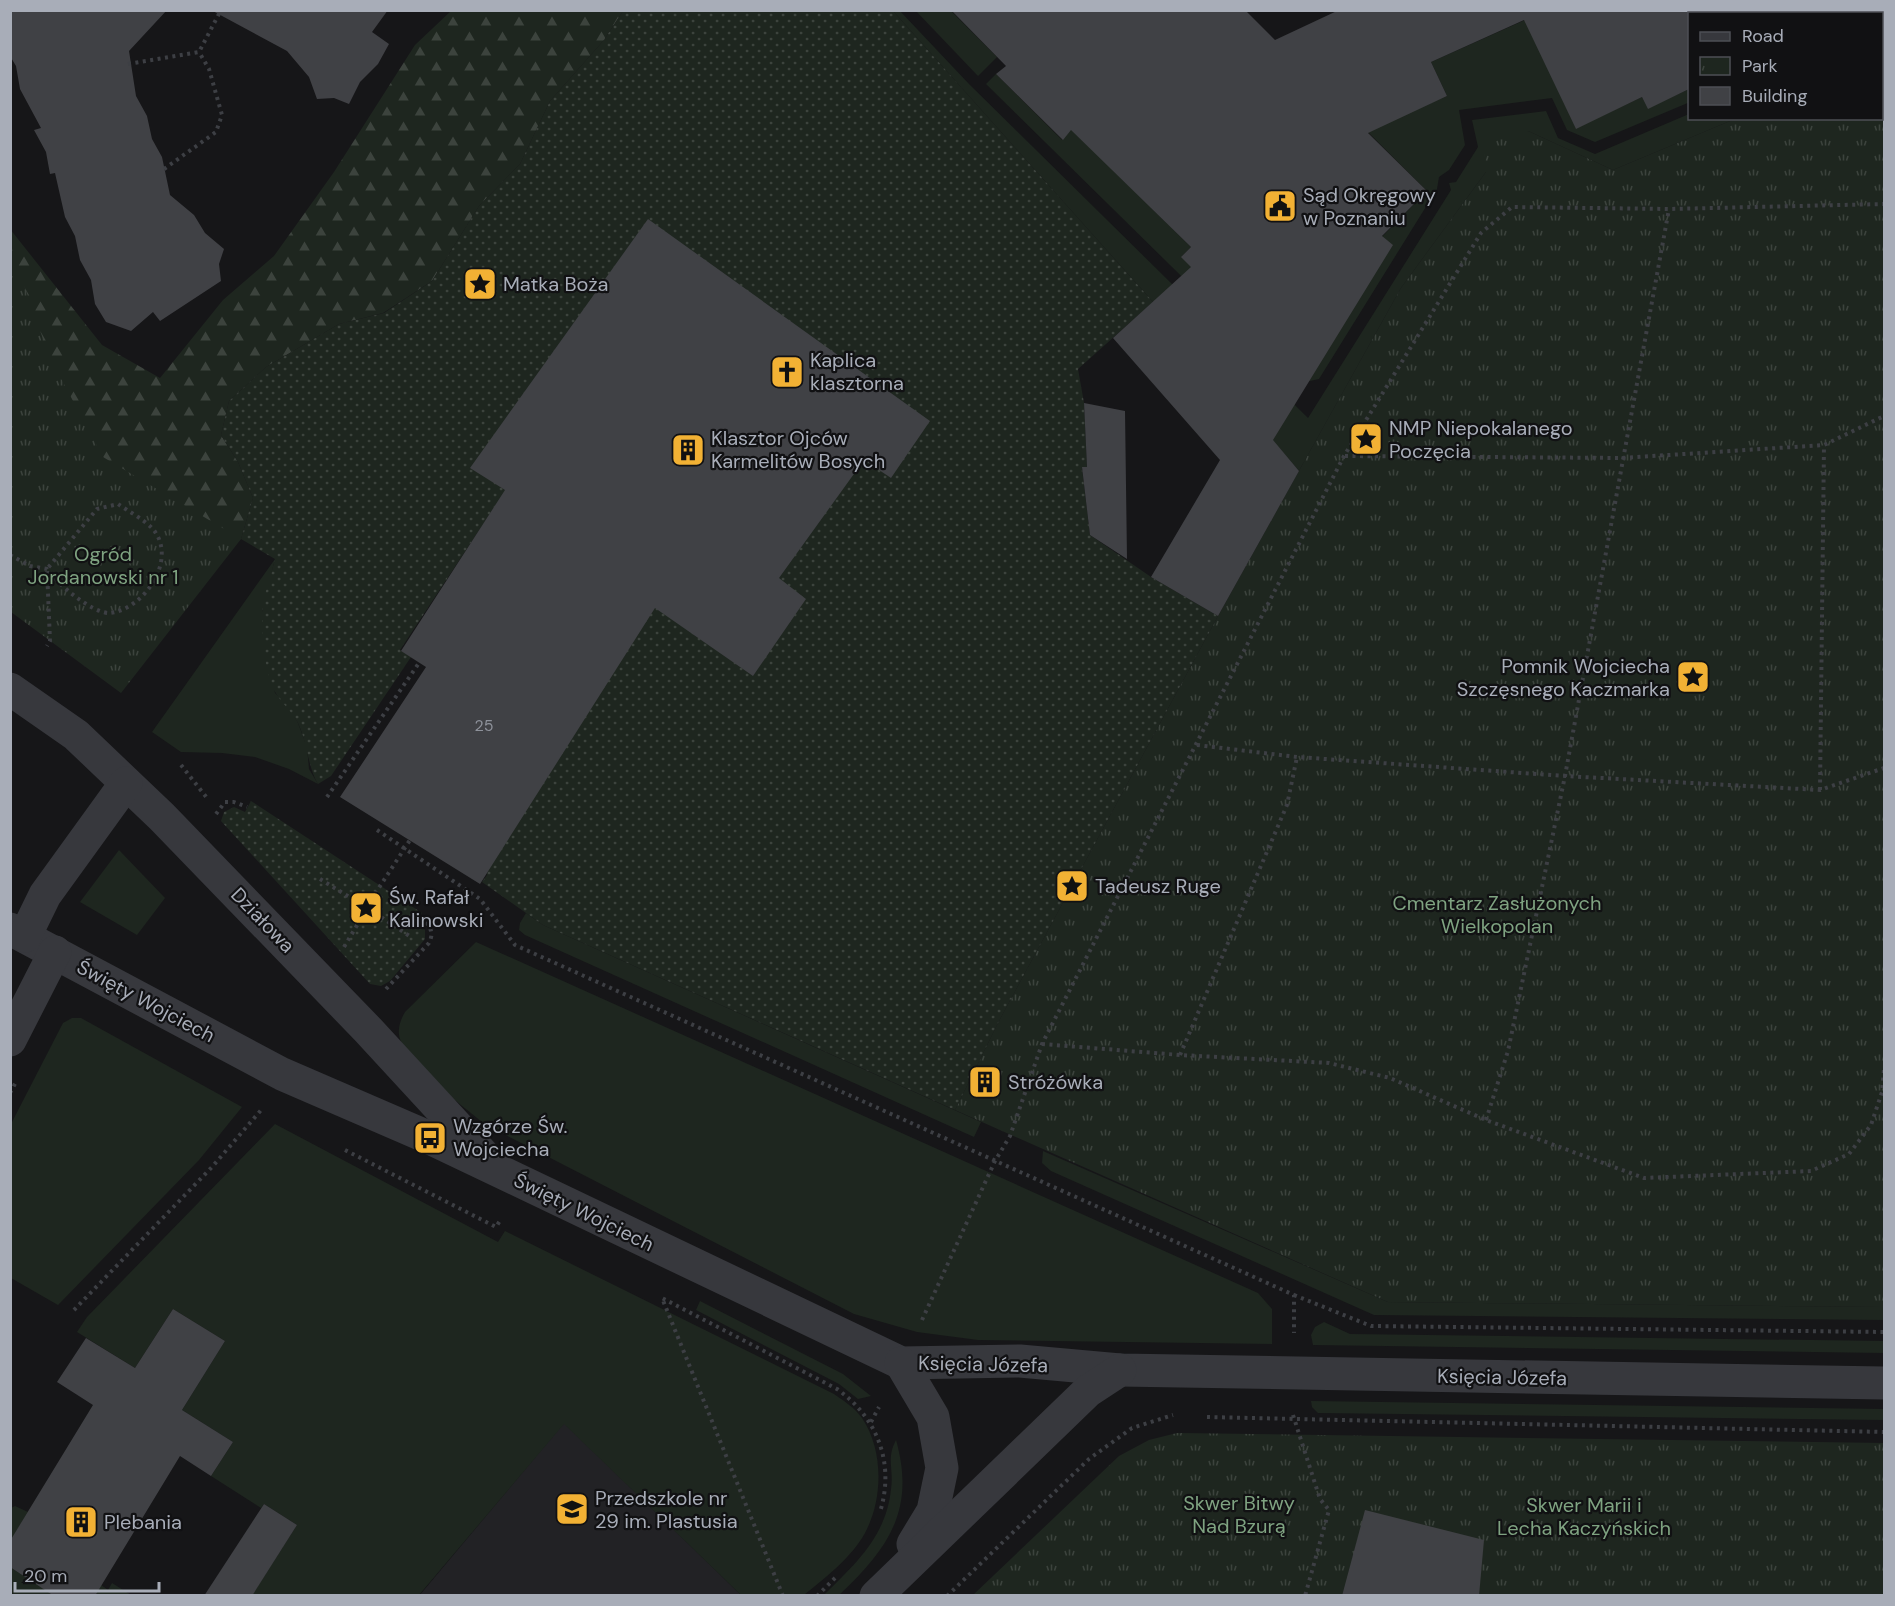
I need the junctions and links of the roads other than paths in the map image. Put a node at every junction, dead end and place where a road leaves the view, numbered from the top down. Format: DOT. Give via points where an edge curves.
graph roads {
  1 [pos="10,689"];
  2 [pos="126,783"];
  3 [pos="18,933"];
  4 [pos="55,952"];
  5 [pos="10,1040"];
  6 [pos="497,1170"];
  7 [pos="901,1363"];
  8 [pos="1120,1370"];
  9 [pos="1884,1383"];
  10 [pos="884,1586"];
  1 -- 2 [label="street, Działowa" via="75,735"];
  2 -- 3 [label="street"];
  2 -- 6 [label="street, Działowa" via="368,1030"];
  3 -- 4 [label="street, Święty Wojciech"];
  4 -- 5 [label="street"];
  4 -- 6 [label="street, Święty Wojciech" via="282,1074"];
  6 -- 7 [label="street, Święty Wojciech"];
  7 -- 8 [label="street, Księcia Józefa" via="1020,1361"];
  7 -- 10 [label="street, Księcia Józefa" via="933,1417 942,1467 933,1511"];
  8 -- 9 [label="street, Księcia Józefa"];
  8 -- 10 [label="street, Księcia Józefa" via="1088,1391"];
}
